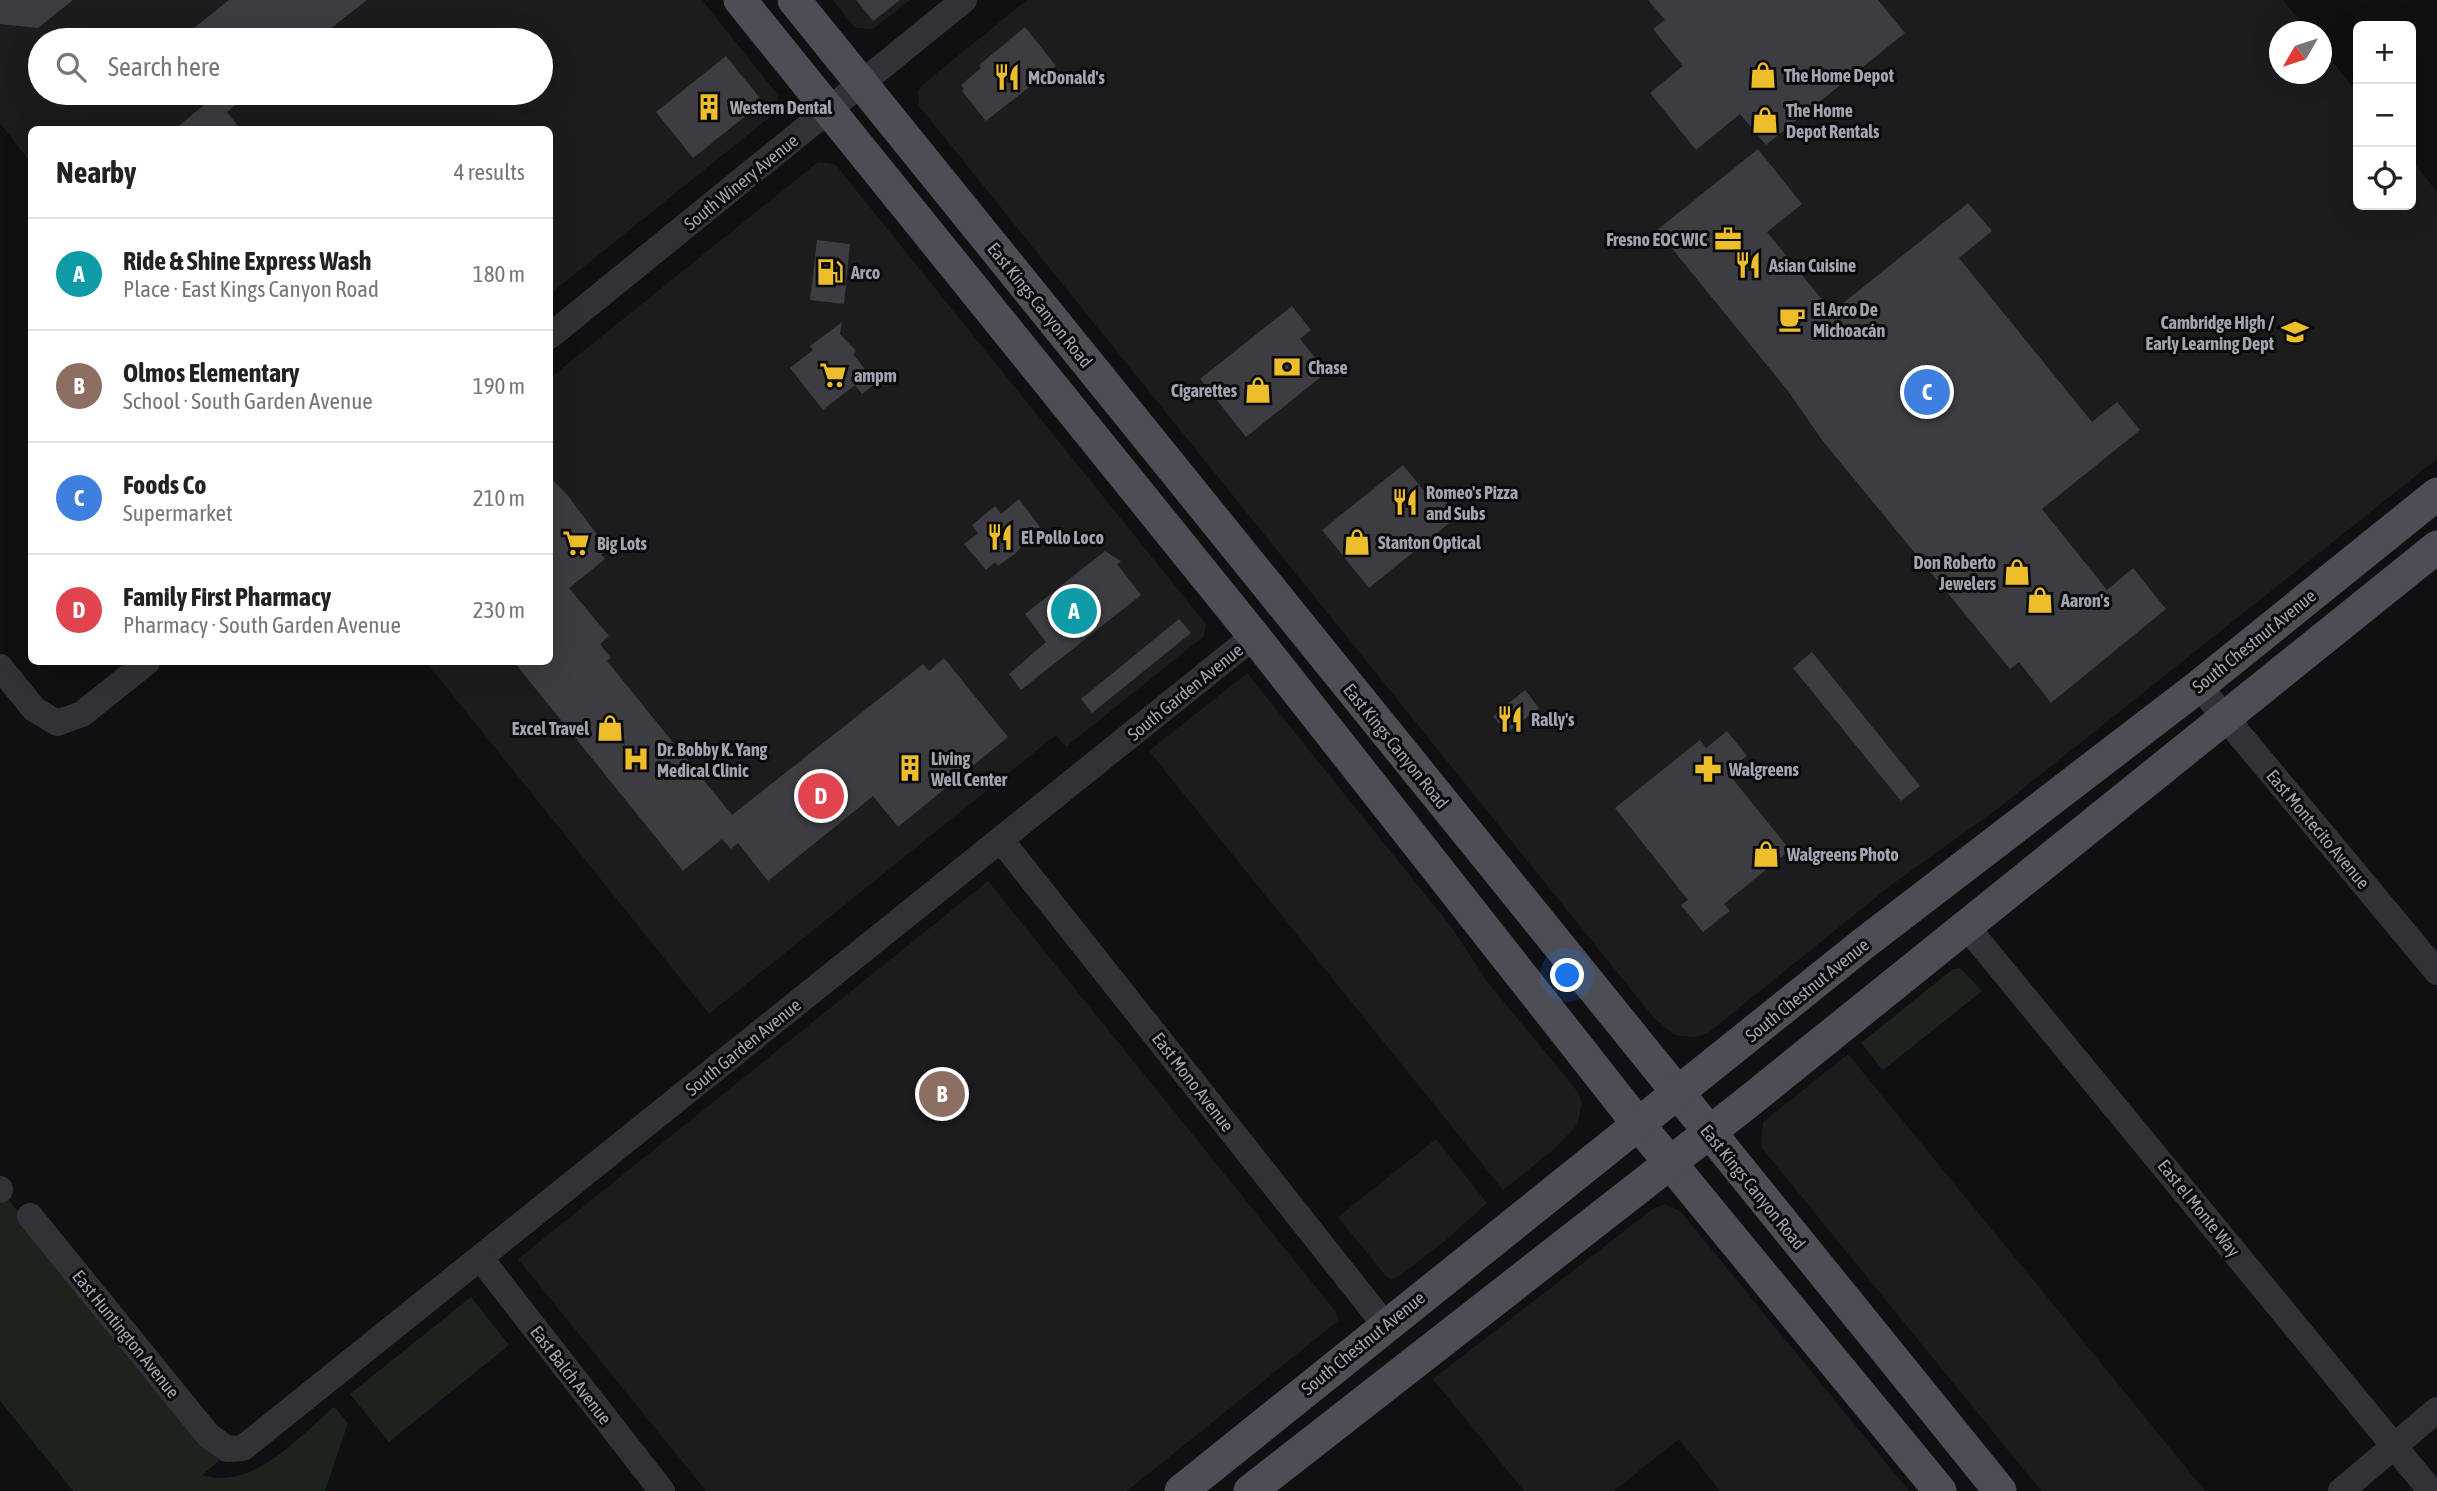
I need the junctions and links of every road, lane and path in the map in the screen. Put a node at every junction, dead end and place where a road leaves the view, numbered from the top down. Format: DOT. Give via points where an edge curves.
graph roads {
  1 [pos="740,0"];
  2 [pos="794,0"];
  3 [pos="964,0"];
  4 [pos="861,84"];
  5 [pos="828,110"];
  6 [pos="553,334"];
  7 [pos="2437,494"];
  8 [pos="2437,547"];
  9 [pos="1254,636"];
  10 [pos="143,665"];
  11 [pos="0,667"];
  12 [pos="2199,686"];
  13 [pos="2225,718"];
  14 [pos="2079,778"];
  15 [pos="1001,840"];
  16 [pos="1966,926"];
  17 [pos="2437,972"];
  18 [pos="1677,1095"];
  19 [pos="1639,1125"];
  20 [pos="1708,1132"];
  21 [pos="1670,1162"];
  22 [pos="30,1216"];
  23 [pos="481,1259"];
  24 [pos="1385,1325"];
  25 [pos="2437,1410"];
  26 [pos="2395,1447"];
  27 [pos="227,1449"];
  28 [pos="1996,1490"];
  29 [pos="662,1491"];
  30 [pos="1181,1491"];
  31 [pos="1251,1491"];
  32 [pos="1940,1491"];
  33 [pos="2341,1491"];
  34 [pos="2431,1491"];
  1 -- 5 [label="main road"];
  2 -- 4 [label="main road, East Kings Canyon Road"];
  3 -- 4 [label="street, South Winery Avenue"];
  4 -- 5 [label="street, South Winery Avenue"];
  4 -- 18 [label="main road, East Kings Canyon Road"];
  5 -- 6 [label="street, South Winery Avenue"];
  5 -- 9 [label="main road"];
  7 -- 12 [label="main road, South Chestnut Avenue"];
  8 -- 13 [label="main road"];
  9 -- 15 [label="street, South Garden Avenue"];
  9 -- 19 [label="main road"];
  10 -- 11 [label="street" via="82,714 57,723 34,709"];
  12 -- 13 [label="street, East Montecito Avenue"];
  12 -- 14 [label="main road, South Chestnut Avenue"];
  13 -- 16 [label="main road"];
  13 -- 17 [label="street, East Montecito Avenue"];
  14 -- 16 [label="main road" via="2081,794 2072,812 1980,890"];
  14 -- 18 [label="main road, South Chestnut Avenue"];
  15 -- 23 [label="street, South Garden Avenue"];
  15 -- 24 [label="street, East Mono Avenue"];
  16 -- 20 [label="main road"];
  16 -- 26 [label="street, East el Monte Way"];
  18 -- 19 [label="main road, South Chestnut Avenue"];
  18 -- 20 [label="main road, East Kings Canyon Road"];
  19 -- 21 [label="main road"];
  19 -- 24 [label="main road, South Chestnut Avenue"];
  20 -- 21 [label="main road"];
  20 -- 28 [label="main road, East Kings Canyon Road"];
  21 -- 31 [label="main road"];
  21 -- 32 [label="main road"];
  22 -- 27 [label="street, East Huntington Avenue" via="208,1434"];
  23 -- 27 [label="street, South Garden Avenue" via="255,1440 243,1448"];
  23 -- 29 [label="street, East Balch Avenue"];
  24 -- 30 [label="main road, South Chestnut Avenue"];
  25 -- 26 [label="street"];
  26 -- 33 [label="street"];
  26 -- 34 [label="street, East el Monte Way"];
}
